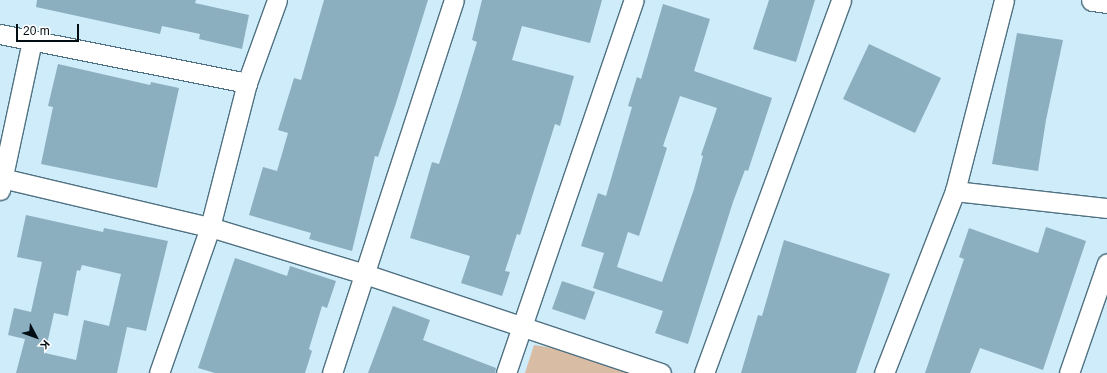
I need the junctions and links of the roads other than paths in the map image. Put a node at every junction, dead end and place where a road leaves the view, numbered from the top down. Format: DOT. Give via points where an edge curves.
graph roads {
  1 [pos="277,0"];
  2 [pos="454,0"];
  3 [pos="634,0"];
  4 [pos="841,0"];
  5 [pos="1004,0"];
  6 [pos="0,34"];
  7 [pos="32,41"];
  8 [pos="248,83"];
  9 [pos="1,184"];
  10 [pos="955,191"];
  11 [pos="1107,208"];
  12 [pos="210,227"];
  13 [pos="1107,263"];
  14 [pos="365,274"];
  15 [pos="521,325"];
  16 [pos="159,373"];
  17 [pos="332,373"];
  18 [pos="506,373"];
  19 [pos="661,373"];
  20 [pos="704,373"];
  21 [pos="884,373"];
  22 [pos="1069,373"];
  1 -- 8 [label="street"];
  2 -- 14 [label="street"];
  3 -- 15 [label="street"];
  4 -- 20 [label="street"];
  5 -- 10 [label="street"];
  6 -- 7 [label="street"];
  7 -- 8 [label="street"];
  7 -- 9 [label="street"];
  8 -- 12 [label="street"];
  9 -- 12 [label="street"];
  10 -- 11 [label="street"];
  10 -- 21 [label="street"];
  12 -- 14 [label="street"];
  12 -- 16 [label="street"];
  13 -- 22 [label="street"];
  14 -- 15 [label="street"];
  14 -- 17 [label="street"];
  15 -- 18 [label="street"];
  15 -- 19 [label="street"];
}
